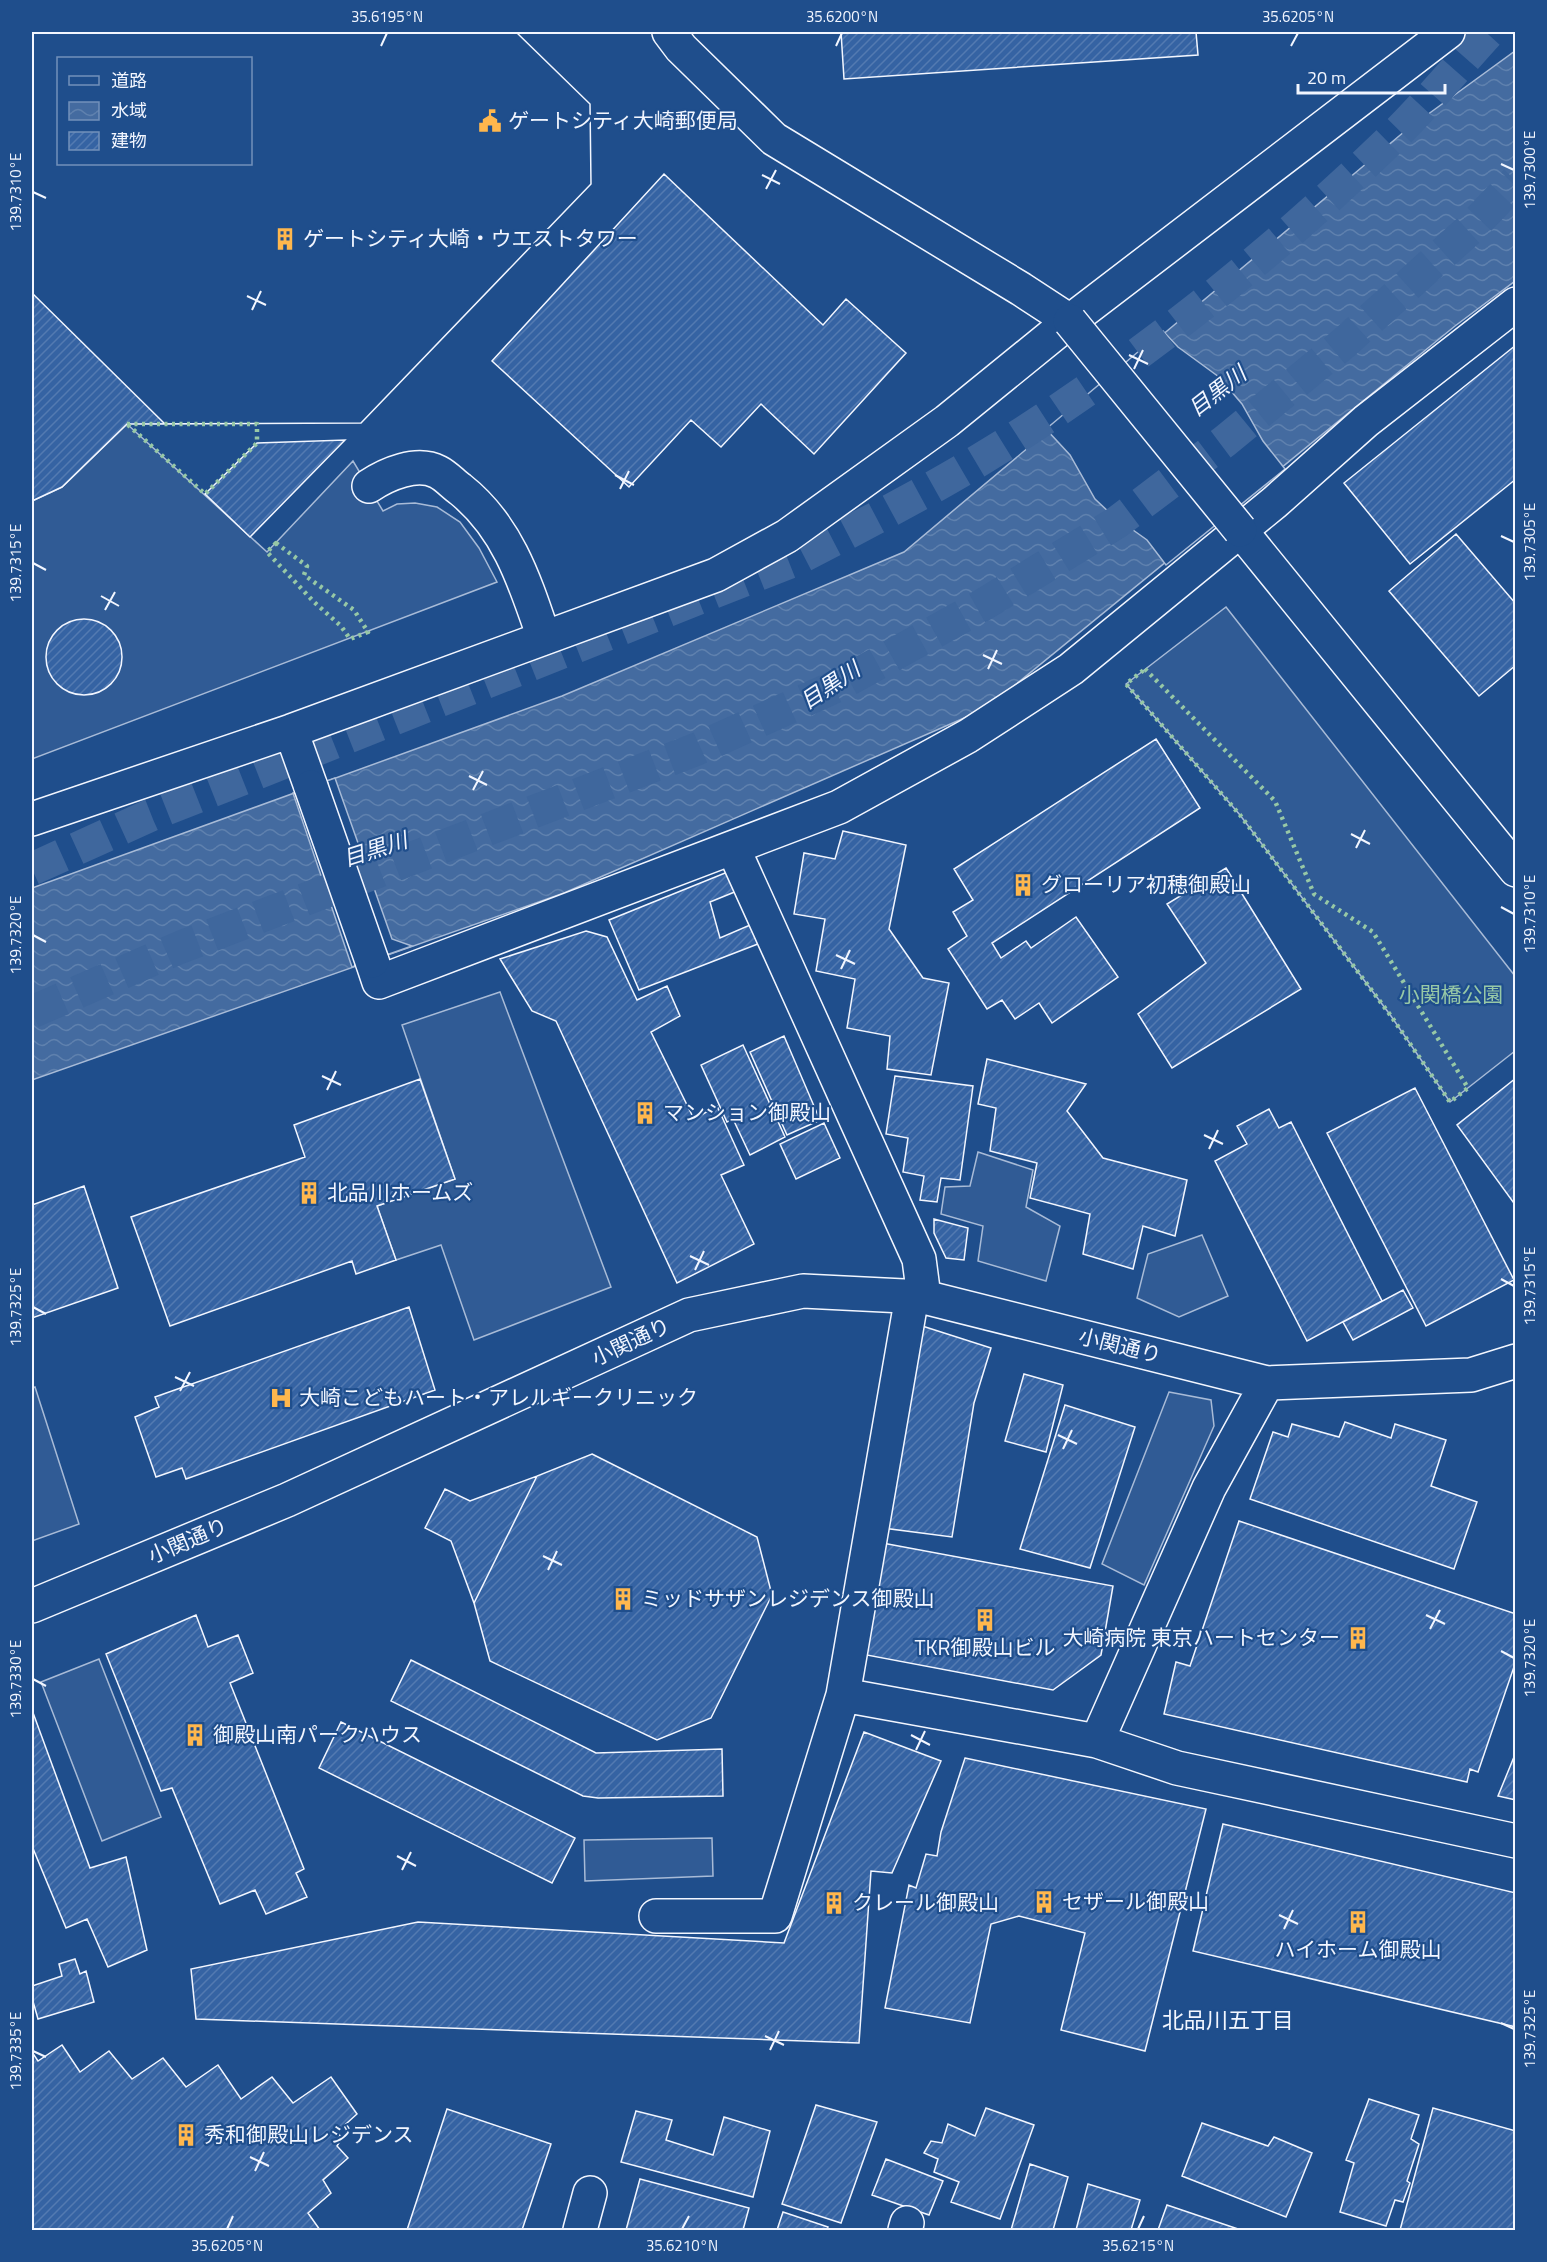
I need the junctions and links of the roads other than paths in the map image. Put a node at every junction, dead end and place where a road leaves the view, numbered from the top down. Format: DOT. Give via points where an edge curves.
graph roads {
  1 [pos="669,32"];
  2 [pos="1448,32"];
  3 [pos="1515,303"];
  4 [pos="1070,321"];
  5 [pos="369,486"];
  6 [pos="1240,530"];
  7 [pos="544,638"];
  8 [pos="291,731"];
  9 [pos="32,819"];
  10 [pos="733,848"];
  11 [pos="1515,870"];
  12 [pos="918,1297"];
  13 [pos="1515,1360"];
  14 [pos="1267,1383"];
  15 [pos="32,1606"];
  16 [pos="843,1695"];
  17 [pos="1097,1741"];
  18 [pos="1515,1841"];
  19 [pos="656,1916"];
  20 [pos="590,2193"];
  21 [pos="580,2230"];
  1 -- 4 [label="street" via="774,139"];
  2 -- 4 [label="street"];
  3 -- 6 [label="street" via="1366,421"];
  4 -- 6 [label="street, bridge"];
  4 -- 7 [label="street" via="947,421 787,536 716,575"];
  5 -- 7 [label="street" via="384,476 411,468 437,471 464,493 490,517 510,549"];
  6 -- 10 [label="street" via="1071,669 968,736 839,807"];
  6 -- 11 [label="street"];
  7 -- 8 [label="street"];
  8 -- 9 [label="street"];
  8 -- 10 [label="street, bridge" via="380,982"];
  10 -- 12 [label="street" via="919,1259"];
  12 -- 14 [label="street, 小関通り"];
  12 -- 15 [label="street, 小関通り" via="803,1291 689,1315 287,1500"];
  12 -- 16 [label="street"];
  13 -- 14 [label="street, 小関通り" via="1471,1375"];
  14 -- 17 [label="street" via="1209,1488"];
  16 -- 17 [label="street"];
  16 -- 19 [label="street" via="775,1916"];
  17 -- 18 [label="street" via="1177,1768"];
  20 -- 21 [label="street"];
}
